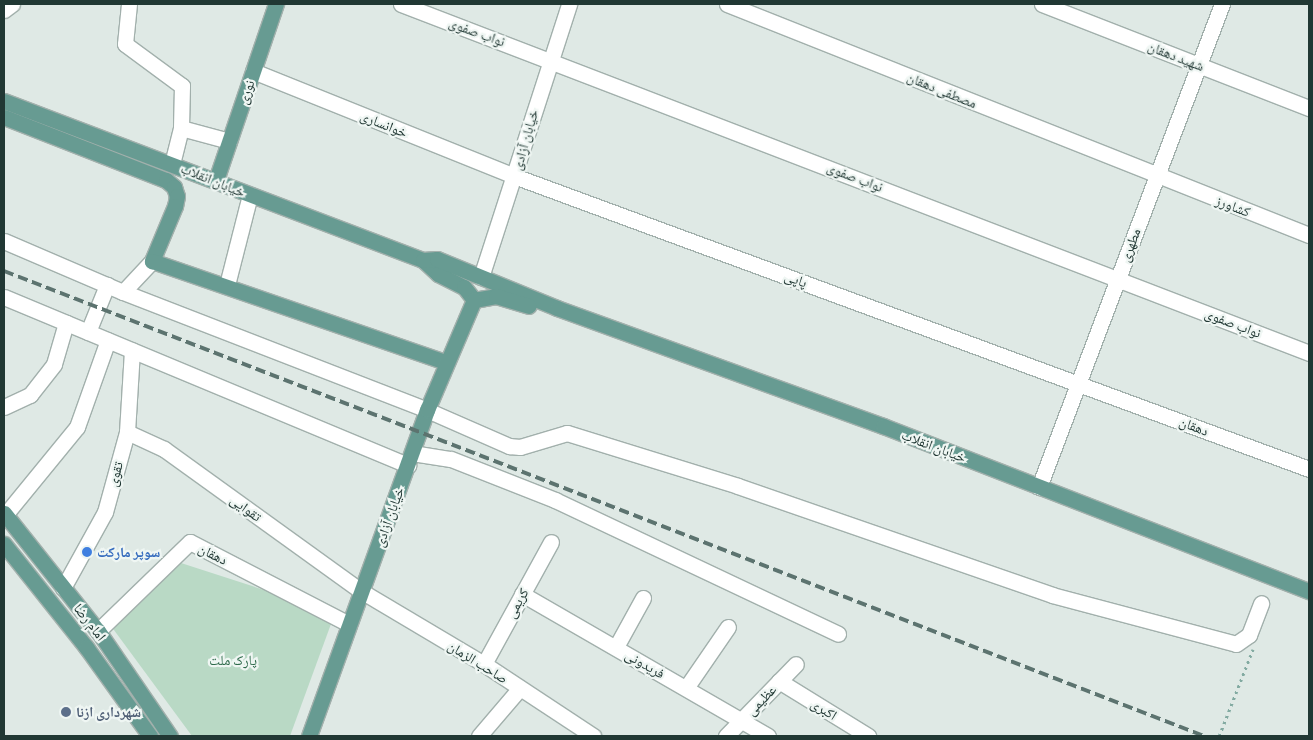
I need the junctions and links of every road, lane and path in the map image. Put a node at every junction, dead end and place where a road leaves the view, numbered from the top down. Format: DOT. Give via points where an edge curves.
graph roads {
  1 [pos="12,4"];
  2 [pos="129,4"];
  3 [pos="276,4"];
  4 [pos="401,4"];
  5 [pos="569,4"];
  6 [pos="727,4"];
  7 [pos="1042,4"];
  8 [pos="1222,4"];
  9 [pos="4,10"];
  10 [pos="549,58"];
  11 [pos="1198,65"];
  12 [pos="253,71"];
  13 [pos="4,101"];
  14 [pos="1309,108"];
  15 [pos="4,117"];
  16 [pos="182,128"];
  17 [pos="229,141"];
  18 [pos="172,164"];
  19 [pos="514,176"];
  20 [pos="1156,176"];
  21 [pos="216,180"];
  22 [pos="250,195"];
  23 [pos="1309,235"];
  24 [pos="4,241"];
  25 [pos="423,260"];
  26 [pos="152,261"];
  27 [pos="481,276"];
  28 [pos="1118,279"];
  29 [pos="107,285"];
  30 [pos="227,285"];
  31 [pos="123,292"];
  32 [pos="4,297"];
  33 [pos="474,300"];
  34 [pos="557,308"];
  35 [pos="66,323"];
  36 [pos="88,332"];
  37 [pos="108,340"];
  38 [pos="132,350"];
  39 [pos="1309,353"];
  40 [pos="446,362"];
  41 [pos="1078,382"];
  42 [pos="4,407"];
  43 [pos="427,410"];
  44 [pos="127,432"];
  45 [pos="410,459"];
  46 [pos="1309,470"];
  47 [pos="1039,487"];
  48 [pos="4,514"];
  49 [pos="551,542"];
  50 [pos="4,544"];
  51 [pos="63,588"];
  52 [pos="361,591"];
  53 [pos="1309,591"];
  54 [pos="522,594"];
  55 [pos="643,598"];
  56 [pos="1261,603"];
  57 [pos="349,624"];
  58 [pos="728,627"];
  59 [pos="98,631"];
  60 [pos="838,634"];
  61 [pos="1255,644"];
  62 [pos="616,648"];
  63 [pos="484,664"];
  64 [pos="796,664"];
  65 [pos="779,681"];
  66 [pos="520,688"];
  67 [pos="686,688"];
  68 [pos="741,720"];
  69 [pos="150,736"];
  70 [pos="170,736"];
  71 [pos="310,736"];
  72 [pos="479,736"];
  73 [pos="593,736"];
  74 [pos="726,736"];
  75 [pos="768,736"];
  76 [pos="868,736"];
  77 [pos="1219,736"];
  1 -- 9 [label="street"];
  2 -- 16 [label="street" via="125,44 182,86"];
  3 -- 12 [label="main road, نوری"];
  4 -- 10 [label="street, نواب صفوی"];
  5 -- 10 [label="street, خیابان آزادی"];
  6 -- 20 [label="street, مصطفی دهقان"];
  7 -- 11 [label="street, شهید دهقان"];
  8 -- 11 [label="street, مطهری"];
  10 -- 19 [label="street, خیابان آزادی"];
  10 -- 28 [label="street, نواب صفوی"];
  11 -- 14 [label="street, شهید دهقان"];
  11 -- 20 [label="street, مطهری"];
  12 -- 17 [label="main road, نوری"];
  12 -- 19 [label="street, خوانساری"];
  13 -- 18 [label="main road, خیابان انقلاب"];
  15 -- 26 [label="main road, خیابان انقلاب" via="166,180 174,187 177,196"];
  16 -- 17 [label="street"];
  16 -- 18 [label="street"];
  17 -- 21 [label="main road, نوری"];
  18 -- 21 [label="main road, خیابان انقلاب"];
  19 -- 27 [label="street, خیابان آزادی"];
  19 -- 41 [label="street, پاپی"];
  20 -- 23 [label="street, کشاورز"];
  20 -- 28 [label="street, مطهری"];
  21 -- 22 [label="main road, خیابان انقلاب"];
  22 -- 25 [label="main road, خیابان انقلاب"];
  22 -- 30 [label="street"];
  24 -- 29 [label="street"];
  25 -- 27 [label="main road, خیابان انقلاب" via="437,259"];
  25 -- 33 [label="main road, خیابان انقلاب" via="438,274 464,287"];
  26 -- 30 [label="main road"];
  26 -- 31 [label="street"];
  27 -- 34 [label="main road, خیابان انقلاب"];
  28 -- 39 [label="street, نواب صفوی"];
  28 -- 41 [label="street, مطهری"];
  29 -- 31 [label="street"];
  29 -- 36 [label="street"];
  30 -- 40 [label="main road"];
  31 -- 43 [label="street"];
  32 -- 35 [label="street"];
  33 -- 34 [label="main road, خیابان انقلاب" via="496,296 527,306"];
  33 -- 40 [label="main road, خیابان آزادی"];
  34 -- 47 [label="main road, خیابان انقلاب"];
  35 -- 36 [label="street"];
  35 -- 42 [label="street" via="54,364 30,395"];
  36 -- 37 [label="street"];
  37 -- 38 [label="street"];
  37 -- 48 [label="street" via="77,427"];
  38 -- 44 [label="street, تقوی"];
  38 -- 45 [label="street"];
  40 -- 43 [label="main road, خیابان آزادی"];
  41 -- 46 [label="street, دهقان"];
  41 -- 47 [label="street, مطهری"];
  43 -- 45 [label="main road, خیابان آزادی"];
  43 -- 56 [label="street" via="509,446 520,447 567,433 738,486 1052,595 1236,644 1249,635"];
  44 -- 51 [label="street, تقوی" via="105,512"];
  44 -- 52 [label="street, تقوایی" via="164,449"];
  45 -- 52 [label="main road, خیابان آزادی"];
  45 -- 60 [label="street" via="451,459 555,500"];
  47 -- 53 [label="main road, خیابان انقلاب"];
  48 -- 51 [label="main road, امام رضا"];
  49 -- 54 [label="street, کریمی"];
  50 -- 69 [label="main road, امام رضا" via="86,646"];
  51 -- 59 [label="main road, امام رضا"];
  52 -- 57 [label="main road, خیابان آزادی"];
  52 -- 63 [label="street, صاحب الزمان"];
  54 -- 62 [label="street, فریدونی"];
  54 -- 63 [label="street, کریمی"];
  55 -- 62 [label="street"];
  57 -- 59 [label="street, دهقان" via="190,542"];
  57 -- 71 [label="main road, خیابان آزادی"];
  58 -- 67 [label="street"];
  59 -- 70 [label="main road, امام رضا"];
  61 -- 77 [label="path"];
  62 -- 67 [label="street, فریدونی"];
  63 -- 66 [label="street, صاحب الزمان"];
  64 -- 65 [label="street, عظیمی"];
  65 -- 68 [label="street, عظیمی"];
  65 -- 76 [label="street, اکبری"];
  66 -- 72 [label="street"];
  66 -- 73 [label="street, صاحب الزمان"];
  67 -- 68 [label="street, فریدونی"];
  68 -- 74 [label="street, عظیمی"];
  68 -- 75 [label="street, فریدونی"];
}
